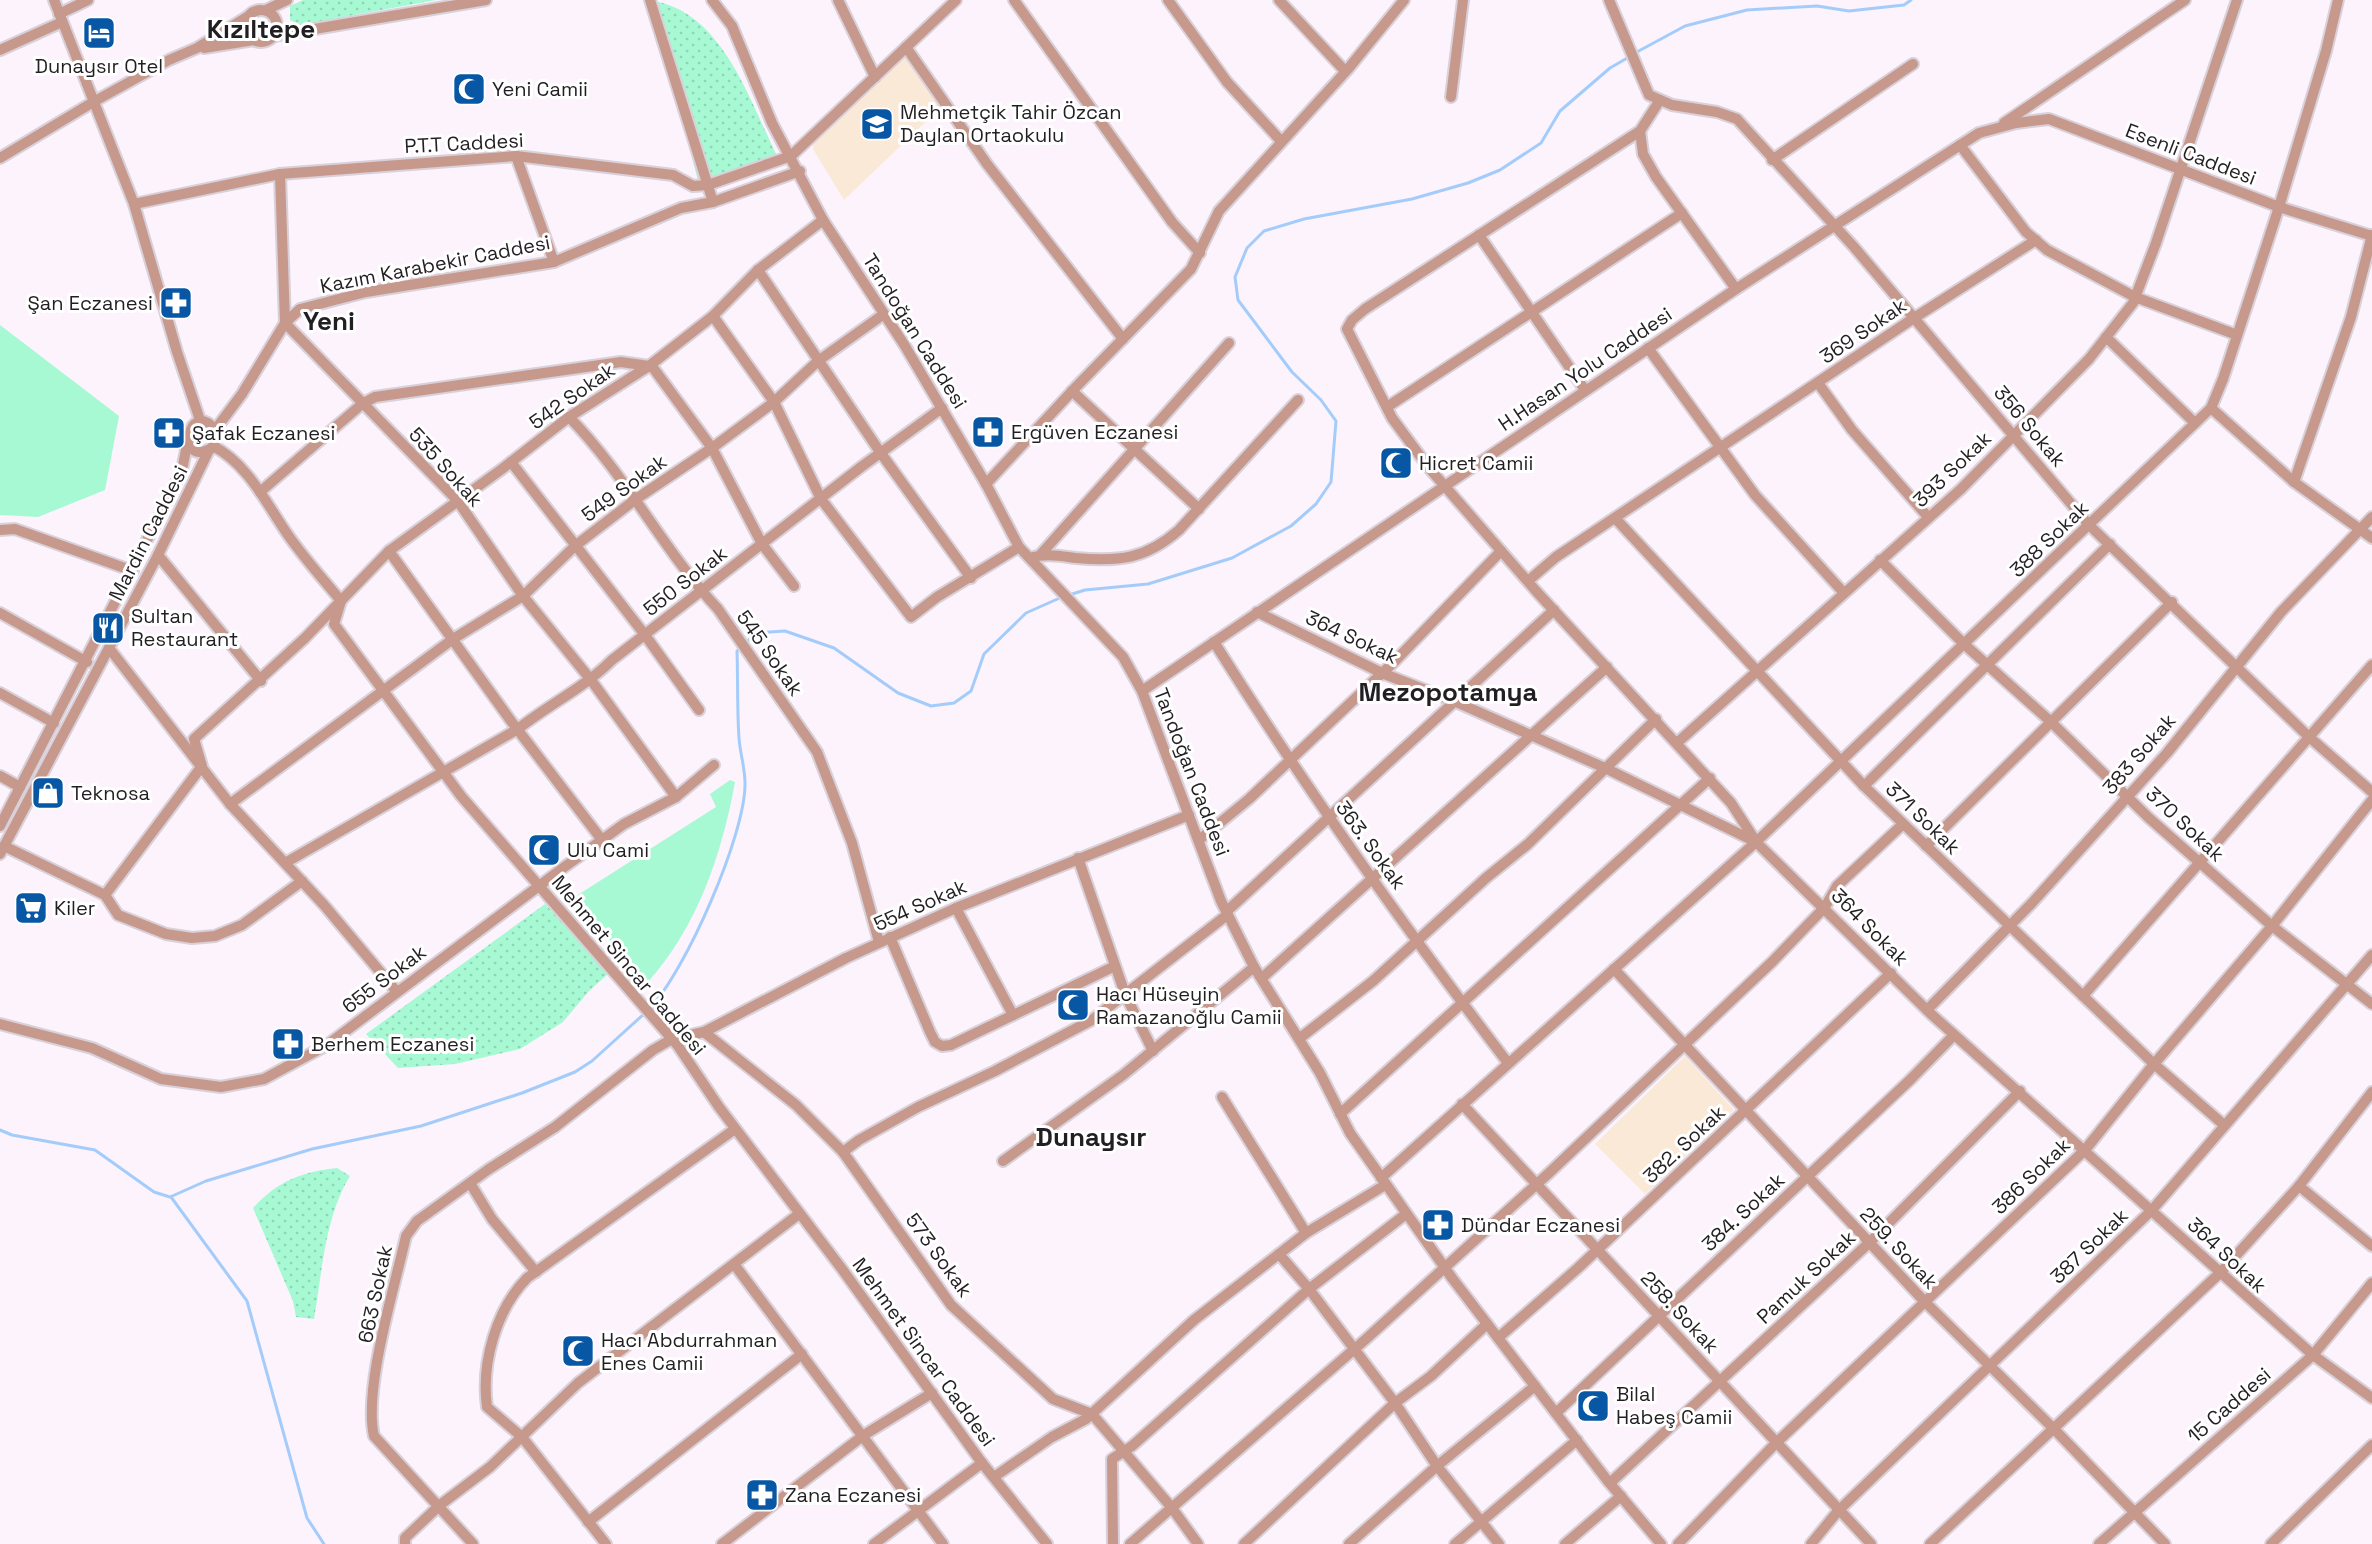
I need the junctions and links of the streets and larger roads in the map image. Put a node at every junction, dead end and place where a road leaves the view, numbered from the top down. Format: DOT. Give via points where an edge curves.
graph roads {
  1 [pos="54,0"];
  2 [pos="88,0"];
  3 [pos="287,0"];
  4 [pos="486,0"];
  5 [pos="650,0"];
  6 [pos="712,0"];
  7 [pos="838,0"];
  8 [pos="956,0"];
  9 [pos="1014,0"];
  10 [pos="1168,0"];
  11 [pos="1279,0"];
  12 [pos="1404,0"];
  13 [pos="1462,0"];
  14 [pos="1610,0"];
  15 [pos="2185,0"];
  16 [pos="2237,0"];
  17 [pos="2338,0"];
  18 [pos="266,10"];
  19 [pos="247,17"];
  20 [pos="61,18"];
  21 [pos="273,36"];
  22 [pos="254,40"];
  23 [pos="906,47"];
  24 [pos="197,48"];
  25 [pos="0,50"];
  26 [pos="1913,64"];
  27 [pos="1345,72"];
  28 [pos="875,77"];
  29 [pos="1451,97"];
  30 [pos="1660,100"];
  31 [pos="94,101"];
  32 [pos="1996,128"];
  33 [pos="1640,131"];
  34 [pos="1281,141"];
  35 [pos="1960,145"];
  36 [pos="516,156"];
  37 [pos="791,156"];
  38 [pos="0,158"];
  39 [pos="1772,160"];
  40 [pos="2180,170"];
  41 [pos="800,171"];
  42 [pos="280,174"];
  43 [pos="708,185"];
  44 [pos="713,202"];
  45 [pos="134,204"];
  46 [pos="2279,207"];
  47 [pos="1682,213"];
  48 [pos="823,220"];
  49 [pos="1835,226"];
  50 [pos="1479,235"];
  51 [pos="2372,236"];
  52 [pos="2036,240"];
  53 [pos="1200,253"];
  54 [pos="554,262"];
  55 [pos="758,270"];
  56 [pos="1736,289"];
  57 [pos="2135,297"];
  58 [pos="1530,313"];
  59 [pos="884,314"];
  60 [pos="713,316"];
  61 [pos="1914,318"];
  62 [pos="285,323"];
  63 [pos="2237,335"];
  64 [pos="2106,337"];
  65 [pos="1123,339"];
  66 [pos="1229,343"];
  67 [pos="1648,348"];
  68 [pos="818,361"];
  69 [pos="649,366"];
  70 [pos="1818,383"];
  71 [pos="1585,390"];
  72 [pos="1072,391"];
  73 [pos="1298,400"];
  74 [pos="774,402"];
  75 [pos="362,404"];
  76 [pos="1387,407"];
  77 [pos="942,408"];
  78 [pos="2211,408"];
  79 [pos="569,417"];
  80 [pos="201,423"];
  81 [pos="2195,423"];
  82 [pos="215,430"];
  83 [pos="2014,434"];
  84 [pos="188,440"];
  85 [pos="211,448"];
  86 [pos="712,448"];
  87 [pos="1721,449"];
  88 [pos="1134,450"];
  89 [pos="880,452"];
  90 [pos="512,462"];
  91 [pos="2294,482"];
  92 [pos="986,484"];
  93 [pos="1444,485"];
  94 [pos="260,492"];
  95 [pos="636,499"];
  96 [pos="820,499"];
  97 [pos="457,501"];
  98 [pos="1198,509"];
  99 [pos="1928,517"];
  100 [pos="2372,517"];
  101 [pos="1615,518"];
  102 [pos="2089,525"];
  103 [pos="2361,528"];
  104 [pos="0,530"];
  105 [pos="2372,538"];
  106 [pos="762,544"];
  107 [pos="2110,544"];
  108 [pos="575,546"];
  109 [pos="1019,547"];
  110 [pos="389,551"];
  111 [pos="1501,551"];
  112 [pos="158,555"];
  113 [pos="1035,556"];
  114 [pos="1880,560"];
  115 [pos="133,571"];
  116 [pos="971,578"];
  117 [pos="1528,581"];
  118 [pos="794,586"];
  119 [pos="701,591"];
  120 [pos="1843,592"];
  121 [pos="523,596"];
  122 [pos="341,600"];
  123 [pos="2172,603"];
  124 [pos="1554,610"];
  125 [pos="1257,612"];
  126 [pos="0,613"];
  127 [pos="645,635"];
  128 [pos="453,639"];
  129 [pos="1214,642"];
  130 [pos="1964,644"];
  131 [pos="109,648"];
  132 [pos="87,662"];
  133 [pos="2372,665"];
  134 [pos="1987,666"];
  135 [pos="2235,666"];
  136 [pos="1607,667"];
  137 [pos="1756,669"];
  138 [pos="1382,673"];
  139 [pos="591,680"];
  140 [pos="261,681"];
  141 [pos="384,691"];
  142 [pos="1142,691"];
  143 [pos="0,693"];
  144 [pos="1456,702"];
  145 [pos="699,710"];
  146 [pos="1656,719"];
  147 [pos="2050,721"];
  148 [pos="54,723"];
  149 [pos="518,729"];
  150 [pos="1533,735"];
  151 [pos="2308,736"];
  152 [pos="1678,742"];
  153 [pos="1289,760"];
  154 [pos="1840,762"];
  155 [pos="714,765"];
  156 [pos="201,766"];
  157 [pos="1605,768"];
  158 [pos="443,772"];
  159 [pos="0,776"];
  160 [pos="1710,778"];
  161 [pos="1863,786"];
  162 [pos="21,787"];
  163 [pos="2372,792"];
  164 [pos="2128,794"];
  165 [pos="676,797"];
  166 [pos="2372,800"];
  167 [pos="230,804"];
  168 [pos="1679,806"];
  169 [pos="1189,815"];
  170 [pos="1329,819"];
  171 [pos="1904,824"];
  172 [pos="0,826"];
  173 [pos="602,840"];
  174 [pos="1199,840"];
  175 [pos="1756,842"];
  176 [pos="1926,846"];
  177 [pos="2,850"];
  178 [pos="1078,858"];
  179 [pos="2198,861"];
  180 [pos="285,863"];
  181 [pos="1374,879"];
  182 [pos="302,881"];
  183 [pos="538,886"];
  184 [pos="105,895"];
  185 [pos="957,908"];
  186 [pos="1825,908"];
  187 [pos="1226,914"];
  188 [pos="2010,925"];
  189 [pos="2272,926"];
  190 [pos="884,940"];
  191 [pos="1418,940"];
  192 [pos="2372,955"];
  193 [pos="1115,966"];
  194 [pos="1254,967"];
  195 [pos="1614,969"];
  196 [pos="1891,973"];
  197 [pos="1262,978"];
  198 [pos="2348,985"];
  199 [pos="397,992"];
  200 [pos="1125,994"];
  201 [pos="2083,996"];
  202 [pos="1463,1004"];
  203 [pos="2372,1004"];
  204 [pos="1927,1010"];
  205 [pos="1013,1015"];
  206 [pos="0,1024"];
  207 [pos="704,1032"];
  208 [pos="1954,1035"];
  209 [pos="1300,1038"];
  210 [pos="672,1039"];
  211 [pos="1684,1044"];
  212 [pos="1153,1051"];
  213 [pos="1508,1063"];
  214 [pos="2154,1064"];
  215 [pos="2020,1091"];
  216 [pos="2372,1092"];
  217 [pos="1222,1097"];
  218 [pos="1462,1104"];
  219 [pos="1747,1110"];
  220 [pos="1340,1113"];
  221 [pos="2224,1125"];
  222 [pos="735,1129"];
  223 [pos="2085,1150"];
  224 [pos="843,1152"];
  225 [pos="1003,1161"];
  226 [pos="1807,1176"];
  227 [pos="1383,1182"];
  228 [pos="470,1183"];
  229 [pos="1536,1186"];
  230 [pos="2299,1186"];
  231 [pos="2152,1210"];
  232 [pos="798,1214"];
  233 [pos="1406,1214"];
  234 [pos="1306,1233"];
  235 [pos="1870,1242"];
  236 [pos="2372,1246"];
  237 [pos="1596,1251"];
  238 [pos="1278,1254"];
  239 [pos="734,1264"];
  240 [pos="1445,1269"];
  241 [pos="536,1272"];
  242 [pos="2221,1272"];
  243 [pos="2372,1283"];
  244 [pos="1309,1289"];
  245 [pos="1925,1302"];
  246 [pos="1659,1315"];
  247 [pos="1487,1324"];
  248 [pos="1498,1338"];
  249 [pos="1354,1350"];
  250 [pos="802,1354"];
  251 [pos="2313,1355"];
  252 [pos="1987,1366"];
  253 [pos="1720,1382"];
  254 [pos="1535,1386"];
  255 [pos="932,1393"];
  256 [pos="2372,1398"];
  257 [pos="1395,1403"];
  258 [pos="1556,1413"];
  259 [pos="1092,1414"];
  260 [pos="2054,1429"];
  261 [pos="864,1435"];
  262 [pos="522,1437"];
  263 [pos="1576,1440"];
  264 [pos="1776,1443"];
  265 [pos="2372,1445"];
  266 [pos="1124,1451"];
  267 [pos="982,1463"];
  268 [pos="1437,1466"];
  269 [pos="994,1477"];
  270 [pos="1610,1483"];
  271 [pos="1621,1496"];
  272 [pos="440,1505"];
  273 [pos="1172,1508"];
  274 [pos="918,1511"];
  275 [pos="1838,1511"];
  276 [pos="2133,1513"];
  277 [pos="588,1521"];
  278 [pos="1482,1521"];
  279 [pos="405,1541"];
  280 [pos="1041,1542"];
  281 [pos="877,1543"];
  282 [pos="473,1544"];
  283 [pos="606,1544"];
  284 [pos="722,1544"];
  285 [pos="943,1544"];
  286 [pos="1113,1544"];
  287 [pos="1130,1544"];
  288 [pos="1198,1544"];
  289 [pos="1244,1544"];
  290 [pos="1349,1544"];
  291 [pos="1455,1544"];
  292 [pos="1499,1544"];
  293 [pos="1565,1544"];
  294 [pos="1661,1544"];
  295 [pos="1678,1544"];
  296 [pos="1811,1544"];
  297 [pos="1871,1544"];
  298 [pos="1930,1544"];
  299 [pos="2099,1544"];
  300 [pos="2164,1544"];
  301 [pos="2271,1544"];
  1 -- 20 [label="street"];
  2 -- 20 [label="street"];
  3 -- 18 [label="street"];
  4 -- 21 [label="street"];
  5 -- 43 [label="street"];
  6 -- 37 [label="street, Tandoğan Caddesi" via="732,26 772,123"];
  7 -- 28 [label="street"];
  8 -- 23 [label="street"];
  9 -- 53 [label="street" via="1172,222"];
  10 -- 34 [label="street" via="1227,82"];
  11 -- 27 [label="street"];
  12 -- 27 [label="street"];
  13 -- 29 [label="street"];
  14 -- 30 [label="street" via="1649,95"];
  15 -- 32 [label="street"];
  16 -- 40 [label="street, 393 Sokak"];
  17 -- 46 [label="street, 388 Sokak"];
  18 -- 19 [label="street" via="255,10"];
  18 -- 21 [label="street" via="277,21"];
  19 -- 22 [label="street" via="245,28"];
  19 -- 24 [label="street"];
  20 -- 25 [label="street"];
  20 -- 31 [label="street"];
  21 -- 22 [label="street" via="264,42"];
  22 -- 24 [label="street"];
  23 -- 28 [label="street"];
  23 -- 65 [label="street" via="987,164"];
  24 -- 31 [label="street"];
  26 -- 39 [label="street"];
  27 -- 34 [label="street"];
  28 -- 37 [label="street"];
  30 -- 33 [label="street"];
  30 -- 39 [label="street, 356 Sokak" via="1737,119"];
  31 -- 38 [label="street"];
  31 -- 45 [label="street"];
  32 -- 35 [label="street, H.Hasan Yolu Caddesi" via="1978,133"];
  32 -- 40 [label="street, Esenli Caddesi" via="2049,119"];
  33 -- 47 [label="street" via="1643,154"];
  33 -- 50 [label="street"];
  34 -- 53 [label="street" via="1219,211"];
  35 -- 49 [label="street, H.Hasan Yolu Caddesi"];
  35 -- 52 [label="street"];
  36 -- 42 [label="street, P.T.T Caddesi"];
  36 -- 43 [label="street, P.T.T Caddesi" via="673,175 693,186"];
  36 -- 54 [label="street"];
  37 -- 41 [label="street, Tandoğan Caddesi"];
  37 -- 43 [label="street"];
  39 -- 49 [label="street, 356 Sokak"];
  40 -- 46 [label="street, Esenli Caddesi"];
  40 -- 57 [label="street, 393 Sokak"];
  41 -- 44 [label="street, Kazım Karabekir Caddesi"];
  41 -- 48 [label="street, Tandoğan Caddesi"];
  42 -- 45 [label="street, P.T.T Caddesi"];
  42 -- 62 [label="street"];
  43 -- 44 [label="street"];
  44 -- 54 [label="street, Kazım Karabekir Caddesi" via="681,208"];
  45 -- 80 [label="street"];
  46 -- 51 [label="street, Esenli Caddesi"];
  46 -- 63 [label="street, 388 Sokak"];
  47 -- 56 [label="street"];
  47 -- 58 [label="street"];
  48 -- 55 [label="street, 542 Sokak"];
  48 -- 59 [label="street, Tandoğan Caddesi"];
  49 -- 56 [label="street, H.Hasan Yolu Caddesi"];
  49 -- 61 [label="street, 356 Sokak"];
  50 -- 58 [label="street"];
  50 -- 76 [label="street" via="1365,309 1347,329"];
  51 -- 91 [label="street" via="2351,317"];
  52 -- 57 [label="street" via="2047,250"];
  52 -- 61 [label="street, 369 Sokak"];
  53 -- 65 [label="street" via="1191,268"];
  54 -- 62 [label="street, Kazım Karabekir Caddesi" via="366,292 300,309"];
  55 -- 60 [label="street, 542 Sokak"];
  55 -- 68 [label="street"];
  56 -- 67 [label="street, H.Hasan Yolu Caddesi"];
  57 -- 63 [label="street"];
  57 -- 64 [label="street, 393 Sokak"];
  58 -- 71 [label="street"];
  58 -- 76 [label="street"];
  59 -- 68 [label="street, 549 Sokak"];
  59 -- 77 [label="street, Tandoğan Caddesi"];
  60 -- 69 [label="street, 542 Sokak"];
  60 -- 74 [label="street"];
  61 -- 70 [label="street, 369 Sokak"];
  61 -- 83 [label="street, 356 Sokak"];
  62 -- 75 [label="street, 535 Sokak"];
  62 -- 82 [label="street, Kazım Karabekir Caddesi"];
  63 -- 78 [label="street, 388 Sokak"];
  64 -- 81 [label="street"];
  64 -- 83 [label="street, 393 Sokak"];
  65 -- 72 [label="street"];
  66 -- 88 [label="street"];
  67 -- 71 [label="street, H.Hasan Yolu Caddesi"];
  67 -- 87 [label="street"];
  68 -- 74 [label="street, 549 Sokak"];
  68 -- 89 [label="street"];
  69 -- 75 [label="street" via="621,362 375,397"];
  69 -- 79 [label="street, 542 Sokak"];
  69 -- 86 [label="street"];
  70 -- 87 [label="street, 369 Sokak"];
  70 -- 99 [label="street" via="1852,430"];
  71 -- 93 [label="street, H.Hasan Yolu Caddesi"];
  72 -- 88 [label="street"];
  72 -- 92 [label="street"];
  73 -- 98 [label="street"];
  74 -- 86 [label="street, 549 Sokak"];
  74 -- 96 [label="street"];
  75 -- 94 [label="street"];
  75 -- 97 [label="street, 535 Sokak"];
  76 -- 93 [label="street"];
  77 -- 89 [label="street, 550 Sokak"];
  77 -- 92 [label="street, Tandoğan Caddesi"];
  78 -- 81 [label="street, 388 Sokak"];
  78 -- 91 [label="street"];
  79 -- 90 [label="street, 542 Sokak"];
  79 -- 95 [label="street, 545 Sokak"];
  80 -- 82 [label="street"];
  80 -- 84 [label="street, Mardin Caddesi" via="192,427"];
  81 -- 102 [label="street, 388 Sokak"];
  82 -- 85 [label="street, Kazım Karabekir Caddesi"];
  83 -- 99 [label="street, 393 Sokak"];
  83 -- 102 [label="street, 356 Sokak"];
  84 -- 85 [label="street, Mardin Caddesi" via="196,450"];
  84 -- 115 [label="street, Mardin Caddesi" via="182,470"];
  85 -- 94 [label="street" via="231,455"];
  85 -- 112 [label="street, Mardin Caddesi"];
  86 -- 95 [label="street, 549 Sokak"];
  86 -- 106 [label="street"];
  87 -- 101 [label="street, 369 Sokak"];
  87 -- 120 [label="street" via="1755,495"];
  88 -- 98 [label="street"];
  88 -- 113 [label="street"];
  89 -- 96 [label="street, 550 Sokak"];
  89 -- 116 [label="street"];
  90 -- 97 [label="street, 542 Sokak"];
  90 -- 108 [label="street"];
  91 -- 103 [label="street"];
  92 -- 109 [label="street, Tandoğan Caddesi"];
  93 -- 111 [label="street"];
  93 -- 125 [label="street, H.Hasan Yolu Caddesi"];
  94 -- 122 [label="street" via="288,536"];
  95 -- 108 [label="street, 549 Sokak"];
  95 -- 119 [label="street, 545 Sokak"];
  96 -- 106 [label="street, 550 Sokak"];
  96 -- 116 [label="street" via="911,617"];
  97 -- 110 [label="street, 542 Sokak"];
  97 -- 121 [label="street, 535 Sokak"];
  98 -- 113 [label="street" via="1159,547 1136,556"];
  99 -- 114 [label="street, 393 Sokak"];
  100 -- 103 [label="street, 383 Sokak"];
  101 -- 117 [label="street, 369 Sokak" via="1556,557"];
  101 -- 137 [label="street, 371 Sokak"];
  102 -- 107 [label="street, 356 Sokak"];
  102 -- 130 [label="street, 388 Sokak"];
  103 -- 105 [label="street"];
  103 -- 135 [label="street, 383 Sokak"];
  104 -- 115 [label="street" via="15,529"];
  106 -- 118 [label="street"];
  106 -- 119 [label="street, 550 Sokak"];
  107 -- 123 [label="street, 356 Sokak"];
  107 -- 134 [label="street"];
  108 -- 121 [label="street, 549 Sokak"];
  108 -- 127 [label="street"];
  109 -- 113 [label="street, Tandoğan Caddesi"];
  109 -- 116 [label="street"];
  110 -- 122 [label="street, 542 Sokak"];
  110 -- 128 [label="street"];
  111 -- 117 [label="street"];
  111 -- 138 [label="street"];
  112 -- 131 [label="street, Mardin Caddesi"];
  112 -- 140 [label="street"];
  113 -- 142 [label="street, Tandoğan Caddesi" via="1067,598 1123,657"];
  114 -- 120 [label="street, 393 Sokak"];
  114 -- 130 [label="street, 370 Sokak"];
  115 -- 132 [label="street, Mardin Caddesi"];
  117 -- 124 [label="street"];
  119 -- 127 [label="street, 550 Sokak"];
  119 -- 190 [label="street, 545 Sokak" via="718,609 817,752"];
  120 -- 137 [label="street, 393 Sokak"];
  121 -- 128 [label="street, 549 Sokak"];
  121 -- 139 [label="street, 535 Sokak"];
  122 -- 140 [label="street, 542 Sokak"];
  122 -- 141 [label="street, Mehmet Sincar Caddesi" via="334,624"];
  123 -- 135 [label="street, 356 Sokak"];
  123 -- 147 [label="street"];
  124 -- 136 [label="street"];
  124 -- 144 [label="street"];
  125 -- 129 [label="street, H.Hasan Yolu Caddesi"];
  125 -- 138 [label="street, 364 Sokak"];
  126 -- 132 [label="street"];
  127 -- 139 [label="street, 550 Sokak"];
  127 -- 145 [label="street"];
  128 -- 141 [label="street, 549 Sokak"];
  128 -- 149 [label="street"];
  129 -- 142 [label="street, H.Hasan Yolu Caddesi"];
  129 -- 153 [label="street, 363. Sokak"];
  130 -- 134 [label="street, 370 Sokak"];
  130 -- 154 [label="street, 388 Sokak"];
  131 -- 156 [label="street"];
  131 -- 177 [label="street, Mardin Caddesi"];
  132 -- 148 [label="street, Mardin Caddesi"];
  133 -- 151 [label="street"];
  134 -- 147 [label="street, 370 Sokak"];
  134 -- 161 [label="street"];
  135 -- 151 [label="street, 356 Sokak"];
  135 -- 164 [label="street, 383 Sokak" via="2167,753"];
  136 -- 146 [label="street"];
  136 -- 150 [label="street"];
  137 -- 152 [label="street, 393 Sokak"];
  137 -- 154 [label="street, 371 Sokak"];
  138 -- 144 [label="street, 364 Sokak"];
  138 -- 153 [label="street"];
  139 -- 149 [label="street, 550 Sokak"];
  139 -- 165 [label="street, 535 Sokak"];
  140 -- 156 [label="street, 542 Sokak" via="194,739"];
  141 -- 158 [label="street, Mehmet Sincar Caddesi"];
  141 -- 167 [label="street, 549 Sokak"];
  142 -- 169 [label="street, Tandoğan Caddesi"];
  143 -- 148 [label="street"];
  144 -- 150 [label="street, 364 Sokak"];
  144 -- 170 [label="street"];
  146 -- 152 [label="street"];
  146 -- 157 [label="street"];
  147 -- 164 [label="street, 370 Sokak"];
  147 -- 176 [label="street"];
  148 -- 162 [label="street, Mardin Caddesi"];
  149 -- 158 [label="street, 550 Sokak"];
  149 -- 173 [label="street"];
  150 -- 157 [label="street, 364 Sokak"];
  150 -- 181 [label="street"];
  151 -- 163 [label="street, 356 Sokak"];
  151 -- 179 [label="street"];
  152 -- 160 [label="street"];
  153 -- 170 [label="street, 363. Sokak"];
  153 -- 174 [label="street"];
  154 -- 161 [label="street, 371 Sokak"];
  154 -- 175 [label="street, 388 Sokak"];
  155 -- 165 [label="street, 655 Sokak"];
  156 -- 167 [label="street"];
  156 -- 184 [label="street"];
  157 -- 168 [label="street, 364 Sokak"];
  157 -- 191 [label="street" via="1528,844"];
  158 -- 180 [label="street, 550 Sokak"];
  158 -- 183 [label="street, Mehmet Sincar Caddesi"];
  159 -- 162 [label="street"];
  160 -- 168 [label="street"];
  160 -- 175 [label="street"];
  161 -- 171 [label="street, 371 Sokak"];
  162 -- 172 [label="street, Mardin Caddesi"];
  164 -- 179 [label="street, 370 Sokak"];
  164 -- 188 [label="street, 383 Sokak"];
  165 -- 173 [label="street, 655 Sokak"];
  166 -- 189 [label="street, 386 Sokak"];
  167 -- 180 [label="street"];
  168 -- 175 [label="street, 364 Sokak"];
  168 -- 202 [label="street"];
  169 -- 174 [label="street, Tandoğan Caddesi"];
  169 -- 178 [label="street, 554 Sokak"];
  170 -- 181 [label="street, 363. Sokak"];
  170 -- 187 [label="street"];
  171 -- 176 [label="street, 371 Sokak"];
  171 -- 186 [label="street" via="1837,886"];
  173 -- 183 [label="street, 655 Sokak"];
  174 -- 187 [label="street, Tandoğan Caddesi"];
  175 -- 186 [label="street, 364 Sokak"];
  175 -- 195 [label="street, 388 Sokak"];
  176 -- 188 [label="street, 371 Sokak"];
  177 -- 184 [label="street"];
  178 -- 185 [label="street, 554 Sokak"];
  178 -- 193 [label="street"];
  179 -- 189 [label="street, 370 Sokak"];
  179 -- 201 [label="street"];
  180 -- 182 [label="street"];
  181 -- 191 [label="street, 363. Sokak"];
  181 -- 197 [label="street"];
  182 -- 184 [label="street" via="242,925 215,936 192,938 166,934 118,915"];
  182 -- 199 [label="street"];
  183 -- 199 [label="street, 655 Sokak"];
  183 -- 210 [label="street, Mehmet Sincar Caddesi"];
  185 -- 190 [label="street, 554 Sokak"];
  185 -- 205 [label="street"];
  186 -- 196 [label="street, 364 Sokak"];
  186 -- 211 [label="street"];
  187 -- 194 [label="street, Tandoğan Caddesi"];
  187 -- 200 [label="street"];
  188 -- 201 [label="street, 371 Sokak"];
  188 -- 204 [label="street, 383 Sokak"];
  189 -- 198 [label="street, 370 Sokak"];
  189 -- 214 [label="street, 386 Sokak"];
  190 -- 205 [label="street, 545 Sokak" via="935,1042 951,1045"];
  190 -- 207 [label="street, 554 Sokak"];
  191 -- 202 [label="street, 363. Sokak"];
  191 -- 209 [label="street" via="1365,988"];
  192 -- 198 [label="street, 387 Sokak"];
  193 -- 200 [label="street"];
  193 -- 205 [label="street"];
  194 -- 197 [label="street, Tandoğan Caddesi"];
  194 -- 212 [label="street"];
  195 -- 211 [label="street, 259. Sokak"];
  195 -- 213 [label="street, 388 Sokak"];
  196 -- 204 [label="street, 364 Sokak"];
  196 -- 219 [label="street, 382. Sokak"];
  197 -- 209 [label="street, Tandoğan Caddesi"];
  198 -- 203 [label="street, 370 Sokak"];
  198 -- 221 [label="street, 387 Sokak"];
  199 -- 206 [label="street, 655 Sokak" via="327,1045 264,1079 221,1087 161,1079 92,1048"];
  200 -- 212 [label="street"];
  200 -- 224 [label="street" via="1092,1020 918,1107"];
  201 -- 214 [label="street, 371 Sokak"];
  202 -- 213 [label="street, 363. Sokak"];
  202 -- 220 [label="street"];
  204 -- 208 [label="street, 364 Sokak"];
  207 -- 210 [label="street, 554 Sokak"];
  207 -- 224 [label="street, 573 Sokak" via="796,1105"];
  208 -- 215 [label="street, 364 Sokak"];
  208 -- 226 [label="street, 384. Sokak"];
  209 -- 220 [label="street, Tandoğan Caddesi"];
  210 -- 222 [label="street, Mehmet Sincar Caddesi"];
  210 -- 228 [label="street, 663 Sokak" via="555,1127"];
  211 -- 219 [label="street, 259. Sokak"];
  211 -- 229 [label="street"];
  212 -- 225 [label="street"];
  213 -- 218 [label="street, 388 Sokak"];
  214 -- 221 [label="street, 371 Sokak"];
  214 -- 223 [label="street, 386 Sokak"];
  215 -- 223 [label="street, 364 Sokak"];
  215 -- 235 [label="street, Pamuk Sokak"];
  216 -- 230 [label="street"];
  217 -- 234 [label="street"];
  218 -- 227 [label="street, 388 Sokak"];
  218 -- 229 [label="street, 258. Sokak"];
  219 -- 226 [label="street, 259. Sokak"];
  219 -- 237 [label="street, 382. Sokak"];
  220 -- 227 [label="street, Tandoğan Caddesi"];
  221 -- 231 [label="street, 387 Sokak"];
  222 -- 232 [label="street, Mehmet Sincar Caddesi"];
  222 -- 241 [label="street"];
  223 -- 231 [label="street, 364 Sokak"];
  223 -- 245 [label="street, 386 Sokak"];
  224 -- 259 [label="street, 573 Sokak" via="951,1305 1053,1399"];
  226 -- 235 [label="street, 259. Sokak"];
  226 -- 246 [label="street, 384. Sokak"];
  227 -- 233 [label="street, Tandoğan Caddesi"];
  227 -- 234 [label="street, 388 Sokak"];
  228 -- 241 [label="street" via="492,1219"];
  228 -- 272 [label="street, 663 Sokak" via="417,1221 406,1236 372,1398 370,1420 374,1436"];
  229 -- 237 [label="street, 258. Sokak"];
  229 -- 240 [label="street"];
  230 -- 236 [label="street"];
  230 -- 242 [label="street"];
  231 -- 242 [label="street, 364 Sokak"];
  231 -- 252 [label="street, 387 Sokak"];
  232 -- 239 [label="street"];
  232 -- 255 [label="street, Mehmet Sincar Caddesi"];
  233 -- 240 [label="street, Tandoğan Caddesi"];
  233 -- 244 [label="street"];
  234 -- 238 [label="street, 388 Sokak"];
  235 -- 245 [label="street, 259. Sokak"];
  235 -- 253 [label="street, Pamuk Sokak"];
  237 -- 246 [label="street, 258. Sokak"];
  237 -- 248 [label="street, 382. Sokak"];
  238 -- 244 [label="street"];
  238 -- 259 [label="street, 388 Sokak" via="1194,1320"];
  239 -- 250 [label="street"];
  239 -- 262 [label="street" via="578,1383"];
  240 -- 247 [label="street, Tandoğan Caddesi"];
  240 -- 249 [label="street"];
  241 -- 262 [label="street" via="511,1294 484,1384 487,1407"];
  242 -- 251 [label="street, 364 Sokak"];
  242 -- 260 [label="street"];
  243 -- 251 [label="street, 15 Caddesi"];
  244 -- 249 [label="street"];
  244 -- 266 [label="street"];
  245 -- 252 [label="street, 259. Sokak"];
  245 -- 264 [label="street, 386 Sokak"];
  246 -- 253 [label="street, 258. Sokak"];
  246 -- 258 [label="street, 384. Sokak"];
  247 -- 248 [label="street, Tandoğan Caddesi"];
  247 -- 257 [label="street" via="1431,1377"];
  248 -- 254 [label="street, Tandoğan Caddesi"];
  249 -- 257 [label="street"];
  249 -- 273 [label="street"];
  250 -- 261 [label="street"];
  250 -- 277 [label="street"];
  251 -- 256 [label="street, 364 Sokak"];
  251 -- 276 [label="street, 15 Caddesi"];
  252 -- 260 [label="street, 259. Sokak"];
  252 -- 275 [label="street, 387 Sokak"];
  253 -- 264 [label="street, 258. Sokak"];
  253 -- 270 [label="street, Pamuk Sokak"];
  254 -- 258 [label="street, Tandoğan Caddesi"];
  254 -- 268 [label="street"];
  255 -- 261 [label="street"];
  255 -- 267 [label="street, Mehmet Sincar Caddesi"];
  257 -- 268 [label="street"];
  257 -- 289 [label="street"];
  258 -- 263 [label="street, Tandoğan Caddesi"];
  259 -- 266 [label="street, 573 Sokak"];
  259 -- 269 [label="street, 388 Sokak"];
  260 -- 276 [label="street, 259. Sokak"];
  260 -- 298 [label="street"];
  261 -- 274 [label="street"];
  261 -- 284 [label="street"];
  262 -- 272 [label="street"];
  262 -- 277 [label="street"];
  263 -- 270 [label="street, Tandoğan Caddesi"];
  263 -- 278 [label="street"];
  264 -- 275 [label="street, 258. Sokak"];
  264 -- 295 [label="street, 386 Sokak"];
  265 -- 301 [label="street"];
  266 -- 273 [label="street, 573 Sokak"];
  266 -- 286 [label="street" via="1112,1459"];
  267 -- 269 [label="street, Mehmet Sincar Caddesi"];
  267 -- 274 [label="street"];
  268 -- 278 [label="street"];
  268 -- 290 [label="street"];
  269 -- 280 [label="street, Mehmet Sincar Caddesi"];
  270 -- 271 [label="street, Tandoğan Caddesi"];
  271 -- 293 [label="street"];
  271 -- 294 [label="street, Tandoğan Caddesi"];
  272 -- 279 [label="street"];
  272 -- 282 [label="street, 663 Sokak"];
  273 -- 287 [label="street"];
  273 -- 288 [label="street, 573 Sokak"];
  274 -- 281 [label="street"];
  274 -- 285 [label="street"];
  275 -- 296 [label="street, 387 Sokak"];
  275 -- 297 [label="street, 258. Sokak"];
  276 -- 299 [label="street, 15 Caddesi"];
  276 -- 300 [label="street, 259. Sokak"];
  277 -- 283 [label="street"];
  278 -- 291 [label="street"];
  278 -- 292 [label="street"];
}
